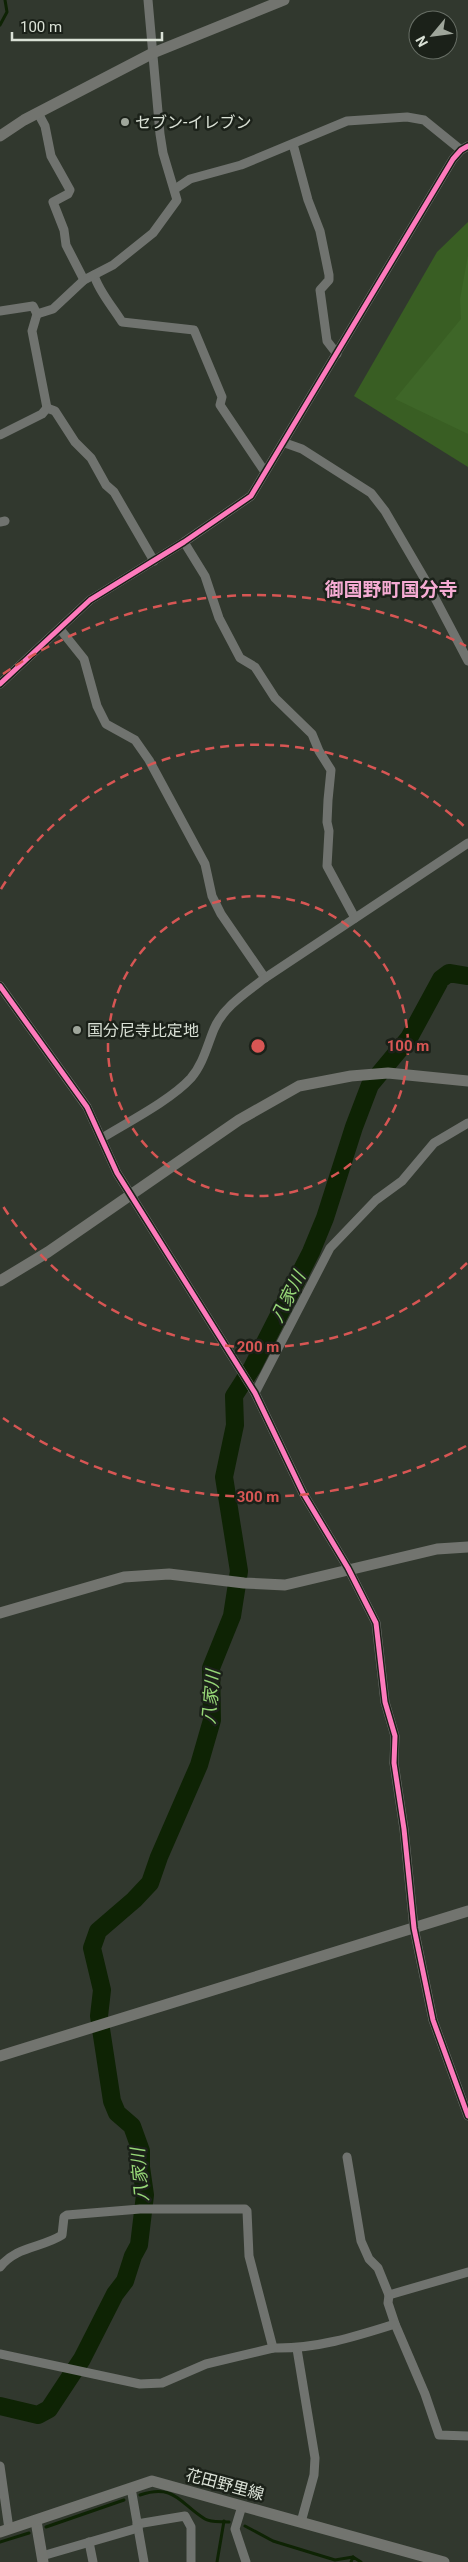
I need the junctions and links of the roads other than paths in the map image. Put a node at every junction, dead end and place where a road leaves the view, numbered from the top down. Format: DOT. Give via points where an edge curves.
graph roads {
  1 [pos="148,0"];
  2 [pos="284,0"];
  3 [pos="154,53"];
  4 [pos="38,113"];
  5 [pos="0,136"];
  6 [pos="292,144"];
  7 [pos="464,148"];
  8 [pos="175,189"];
  9 [pos="94,275"];
  10 [pos="84,280"];
  11 [pos="0,311"];
  12 [pos="37,314"];
  13 [pos="337,354"];
  14 [pos="47,408"];
  15 [pos="0,435"];
  16 [pos="285,443"];
  17 [pos="265,472"];
  18 [pos="184,542"];
  19 [pos="154,561"];
  20 [pos="60,629"];
  21 [pos="468,661"];
  22 [pos="0,684"];
  23 [pos="468,843"];
  24 [pos="355,918"];
  25 [pos="265,978"];
  26 [pos="0,986"];
  27 [pos="468,1081"];
  28 [pos="468,1123"];
  29 [pos="102,1138"];
  30 [pos="129,1195"];
  31 [pos="0,1281"];
  32 [pos="254,1393"];
  33 [pos="468,1546"];
  34 [pos="348,1568"];
  35 [pos="0,1613"];
  36 [pos="468,1911"];
  37 [pos="414,1928"];
  38 [pos="0,2056"];
  39 [pos="468,2116"];
  40 [pos="347,2157"];
  41 [pos="0,2267"];
  42 [pos="468,2272"];
  43 [pos="389,2295"];
  44 [pos="394,2324"];
  45 [pos="273,2348"];
  46 [pos="297,2349"];
  47 [pos="0,2354"];
  48 [pos="468,2436"];
  49 [pos="0,2466"];
  50 [pos="131,2488"];
  51 [pos="242,2506"];
  52 [pos="36,2521"];
  53 [pos="301,2522"];
  54 [pos="138,2526"];
  55 [pos="4,2531"];
  56 [pos="89,2542"];
  57 [pos="43,2559"];
  58 [pos="93,2562"];
  59 [pos="144,2562"];
  60 [pos="191,2562"];
  61 [pos="246,2562"];
  62 [pos="444,2562"];
  1 -- 3 [label="street"];
  2 -- 3 [label="street"];
  3 -- 4 [label="street"];
  3 -- 8 [label="street" via="160,134"];
  4 -- 5 [label="street"];
  4 -- 10 [label="street" via="45,126 51,156 70,190 53,202 66,245"];
  6 -- 7 [label="street" via="347,121 407,117 424,120"];
  6 -- 8 [label="street" via="241,165 190,179"];
  6 -- 13 [label="street" via="320,231 329,275 329,280 320,290 327,341"];
  7 -- 13 [label="street"];
  8 -- 9 [label="street" via="178,200 153,233 113,265"];
  9 -- 10 [label="street"];
  9 -- 17 [label="street" via="122,322 194,330 222,397 220,405"];
  10 -- 12 [label="street" via="53,310"];
  11 -- 12 [label="street" via="32,306"];
  12 -- 14 [label="street" via="32,331"];
  13 -- 16 [label="street"];
  14 -- 15 [label="street" via="42,414"];
  14 -- 19 [label="street" via="55,411 75,442 91,458"];
  16 -- 17 [label="street"];
  16 -- 21 [label="street" via="302,449 370,493 385,511 427,583"];
  17 -- 18 [label="street" via="251,496"];
  18 -- 19 [label="street"];
  18 -- 24 [label="street" via="204,576 219,618 240,658 255,667 275,698 312,734 331,770 327,866"];
  19 -- 20 [label="street" via="90,600"];
  20 -- 22 [label="street"];
  20 -- 25 [label="street" via="84,659 97,706 106,724 135,740 148,760 205,864 212,896 221,914"];
  23 -- 24 [label="street"];
  24 -- 25 [label="street"];
  25 -- 29 [label="street" via="234,1002 214,1028 206,1052 192,1077 176,1091"];
  26 -- 29 [label="street" via="87,1107"];
  27 -- 30 [label="street" via="388,1073 299,1086 239,1120"];
  28 -- 32 [label="street" via="434,1143 402,1181 376,1200 330,1248"];
  29 -- 30 [label="street"];
  30 -- 31 [label="street"];
  30 -- 32 [label="street"];
  32 -- 34 [label="street" via="303,1493"];
  33 -- 34 [label="street" via="437,1549"];
  34 -- 35 [label="street" via="285,1585 169,1574 124,1577"];
  34 -- 37 [label="street" via="376,1623 384,1702 395,1736 394,1763"];
  36 -- 37 [label="street"];
  37 -- 38 [label="street"];
  37 -- 39 [label="street" via="433,2020"];
  40 -- 43 [label="street" via="361,2241 369,2259 378,2268"];
  41 -- 45 [label="street" via="13,2254 62,2235 67,2215 140,2209 245,2209 250,2256"];
  42 -- 43 [label="street"];
  43 -- 44 [label="street"];
  44 -- 46 [label="street" via="346,2340"];
  44 -- 48 [label="street" via="439,2435"];
  45 -- 46 [label="street"];
  45 -- 47 [label="street" via="206,2364 162,2383 140,2384"];
  46 -- 53 [label="street" via="315,2458 314,2475"];
  49 -- 55 [label="street"];
  50 -- 51 [label="street, 花田野里線" via="152,2481"];
  50 -- 52 [label="street, 花田野里線"];
  50 -- 54 [label="street"];
  51 -- 53 [label="street, 花田野里線"];
  51 -- 61 [label="street" via="235,2529"];
  52 -- 55 [label="street, 花田野里線"];
  52 -- 57 [label="street"];
  53 -- 62 [label="street, 花田野里線"];
  54 -- 56 [label="street"];
  54 -- 59 [label="street"];
  54 -- 60 [label="street" via="185,2516 191,2527"];
  56 -- 57 [label="street"];
  56 -- 58 [label="street"];
}
